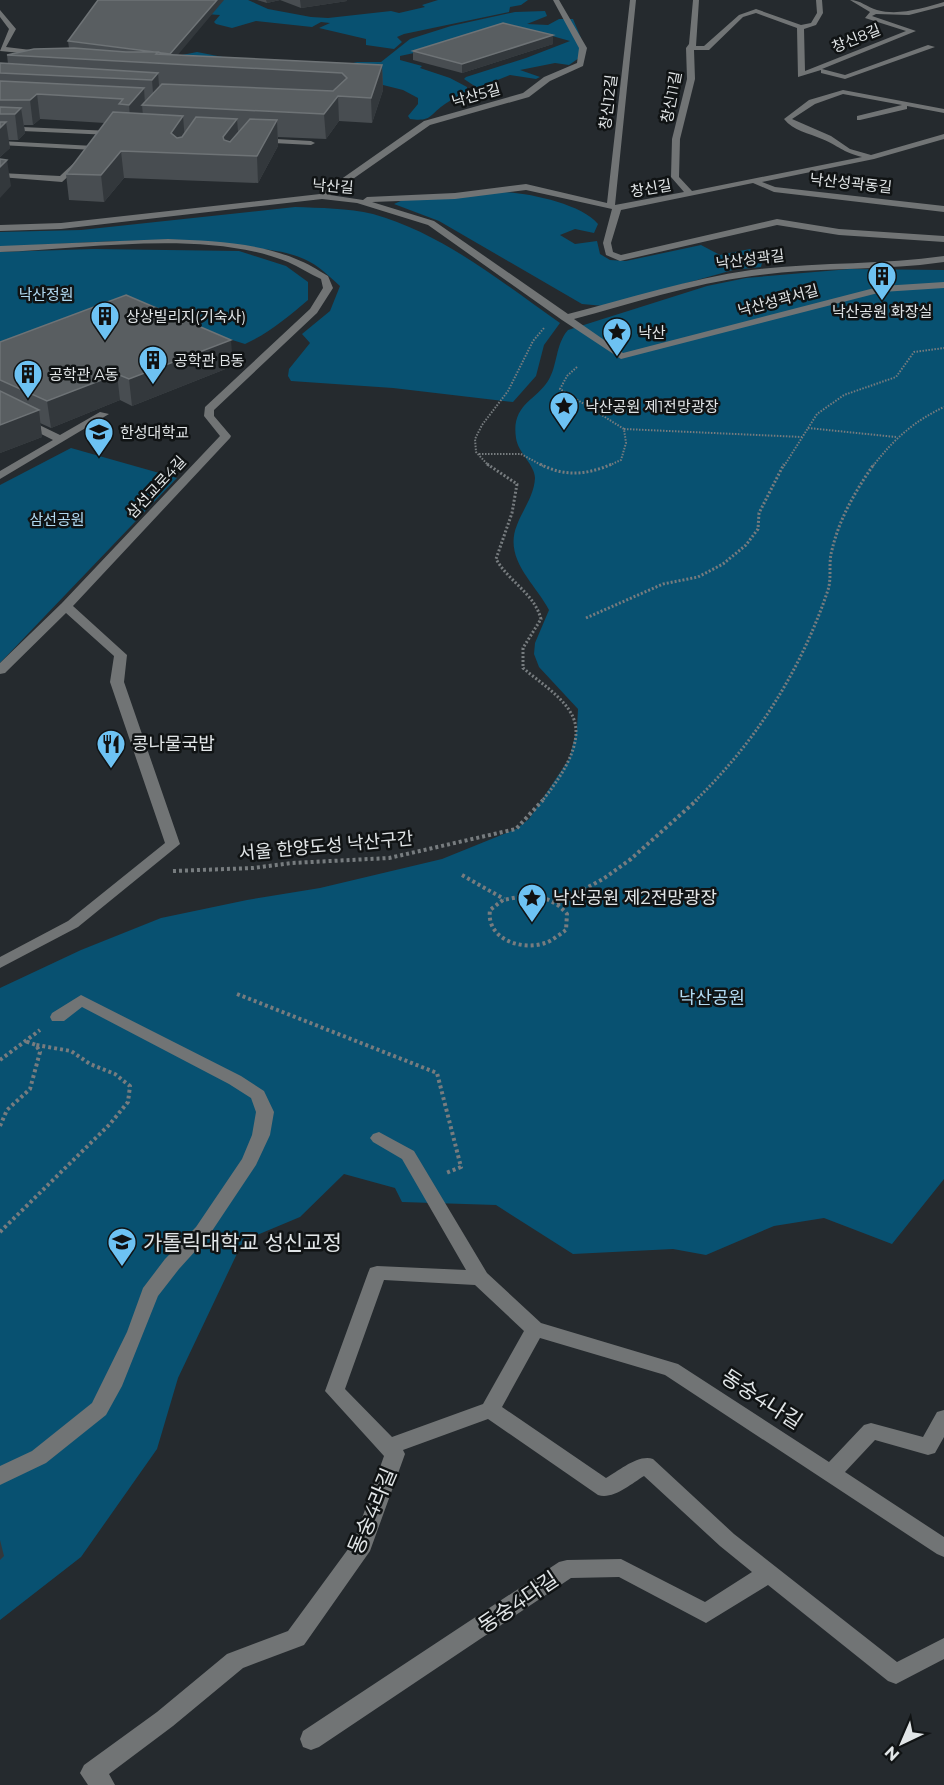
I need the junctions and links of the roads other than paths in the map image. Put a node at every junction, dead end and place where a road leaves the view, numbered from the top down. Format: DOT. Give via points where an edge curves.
graph roads {
  1 [pos="556,0"];
  2 [pos="633,0"];
  3 [pos="696,0"];
  4 [pos="751,0"];
  5 [pos="819,0"];
  6 [pos="853,0"];
  7 [pos="944,4"];
  8 [pos="756,11"];
  9 [pos="0,12"];
  10 [pos="874,12"];
  11 [pos="800,27"];
  12 [pos="890,38"];
  13 [pos="690,48"];
  14 [pos="45,53"];
  15 [pos="824,71"];
  16 [pos="913,105"];
  17 [pos="944,111"];
  18 [pos="860,118"];
  19 [pos="0,128"];
  20 [pos="111,133"];
  21 [pos="123,133"];
  22 [pos="944,136"];
  23 [pos="249,140"];
  24 [pos="0,143"];
  25 [pos="310,143"];
  26 [pos="94,148"];
  27 [pos="874,157"];
  28 [pos="0,175"];
  29 [pos="755,182"];
  30 [pos="322,195"];
  31 [pos="691,195"];
  32 [pos="358,201"];
  33 [pos="614,208"];
  34 [pos="944,208"];
  35 [pos="0,228"];
  36 [pos="944,239"];
  37 [pos="0,249"];
  38 [pos="944,259"];
  39 [pos="944,285"];
  40 [pos="566,318"];
  41 [pos="621,356"];
  42 [pos="0,409"];
  43 [pos="104,414"];
  44 [pos="61,440"];
  45 [pos="0,476"];
  46 [pos="66,606"];
  47 [pos="0,670"];
  48 [pos="0,963"];
  49 [pos="58,1017"];
  50 [pos="379,1138"];
  51 [pos="480,1278"];
  52 [pos="535,1329"];
  53 [pos="490,1410"];
  54 [pos="944,1418"];
  55 [pos="388,1447"];
  56 [pos="832,1473"];
  57 [pos="0,1476"];
  58 [pos="944,1548"];
  59 [pos="769,1573"];
  60 [pos="944,1648"];
  61 [pos="310,1739"];
  62 [pos="103,1785"];
  1 -- 30 [label="street, 낙산5길" via="583,48 580,64 547,79 526,95 427,123"];
  2 -- 33 [label="street, 창신12길"];
  3 -- 13 [label="street, 창신11길"];
  4 -- 8 [label="street"];
  5 -- 11 [label="street, 창신8길" via="820,13 813,25"];
  6 -- 10 [label="street, 창신8길"];
  7 -- 10 [label="street, 창신8길" via="906,14"];
  8 -- 11 [label="street"];
  8 -- 13 [label="street" via="741,16 706,48"];
  9 -- 14 [label="street" via="12,29 2,49"];
  10 -- 12 [label="street, 창신8길" via="867,17 913,31"];
  11 -- 12 [label="street, 창신8길" via="801,75"];
  12 -- 15 [label="street" via="934,48 845,77"];
  13 -- 31 [label="street, 창신11길" via="691,79 676,139 675,177"];
  16 -- 17 [label="street"];
  16 -- 18 [label="street"];
  16 -- 27 [label="street" via="838,92 812,102 788,119 847,151"];
  19 -- 20 [label="street"];
  20 -- 21 [label="street"];
  20 -- 26 [label="street"];
  22 -- 27 [label="street, 창신길"];
  23 -- 25 [label="street"];
  24 -- 26 [label="street"];
  26 -- 28 [label="street" via="62,179"];
  27 -- 29 [label="street, 창신길"];
  29 -- 31 [label="street, 창신길"];
  29 -- 34 [label="street, 낙산성곽동길" via="774,189"];
  30 -- 32 [label="street, 낙산길"];
  30 -- 35 [label="street, 낙산길" via="61,226"];
  31 -- 33 [label="street, 창신길"];
  32 -- 33 [label="street, 창신길" via="455,196 526,187"];
  32 -- 40 [label="street, 낙산길" via="431,223"];
  33 -- 36 [label="street, 창신12길" via="607,243 609,254 620,258 777,222"];
  37 -- 46 [label="street, 삼선교로4길" via="200,242 290,258 325,278 328,288 314,311 209,409 209,416 226,436"];
  38 -- 40 [label="street, 낙산성곽길" via="755,272 700,280"];
  39 -- 41 [label="street, 낙산성곽서길" via="882,289"];
  40 -- 41 [label="street, 낙산길"];
  42 -- 44 [label="street"];
  43 -- 44 [label="street"];
  44 -- 45 [label="street"];
  46 -- 47 [label="street"];
  46 -- 48 [label="street" via="121,655 117,682 173,844 73,924"];
  49 -- 57 [label="street" via="81,1000 235,1080 258,1095 265,1112 250,1161 202,1232 150,1293 99,1409 39,1457"];
  50 -- 51 [label="street, 동숭4나길" via="408,1155"];
  51 -- 52 [label="street, 동숭4나길"];
  51 -- 55 [label="street, 동숭4라길" via="377,1273 335,1391"];
  52 -- 53 [label="street"];
  52 -- 56 [label="street, 동숭4나길" via="671,1369"];
  53 -- 55 [label="street"];
  53 -- 59 [label="street" via="605,1488 646,1465"];
  54 -- 56 [label="street" via="928,1447 872,1431"];
  55 -- 62 [label="street, 동숭4라길" via="395,1454 363,1545 296,1638 235,1660 92,1773"];
  56 -- 58 [label="street, 동숭4나길"];
  59 -- 60 [label="street" via="896,1674"];
  59 -- 61 [label="street, 동숭4다길" via="705,1614 621,1568 567,1569"];
}
